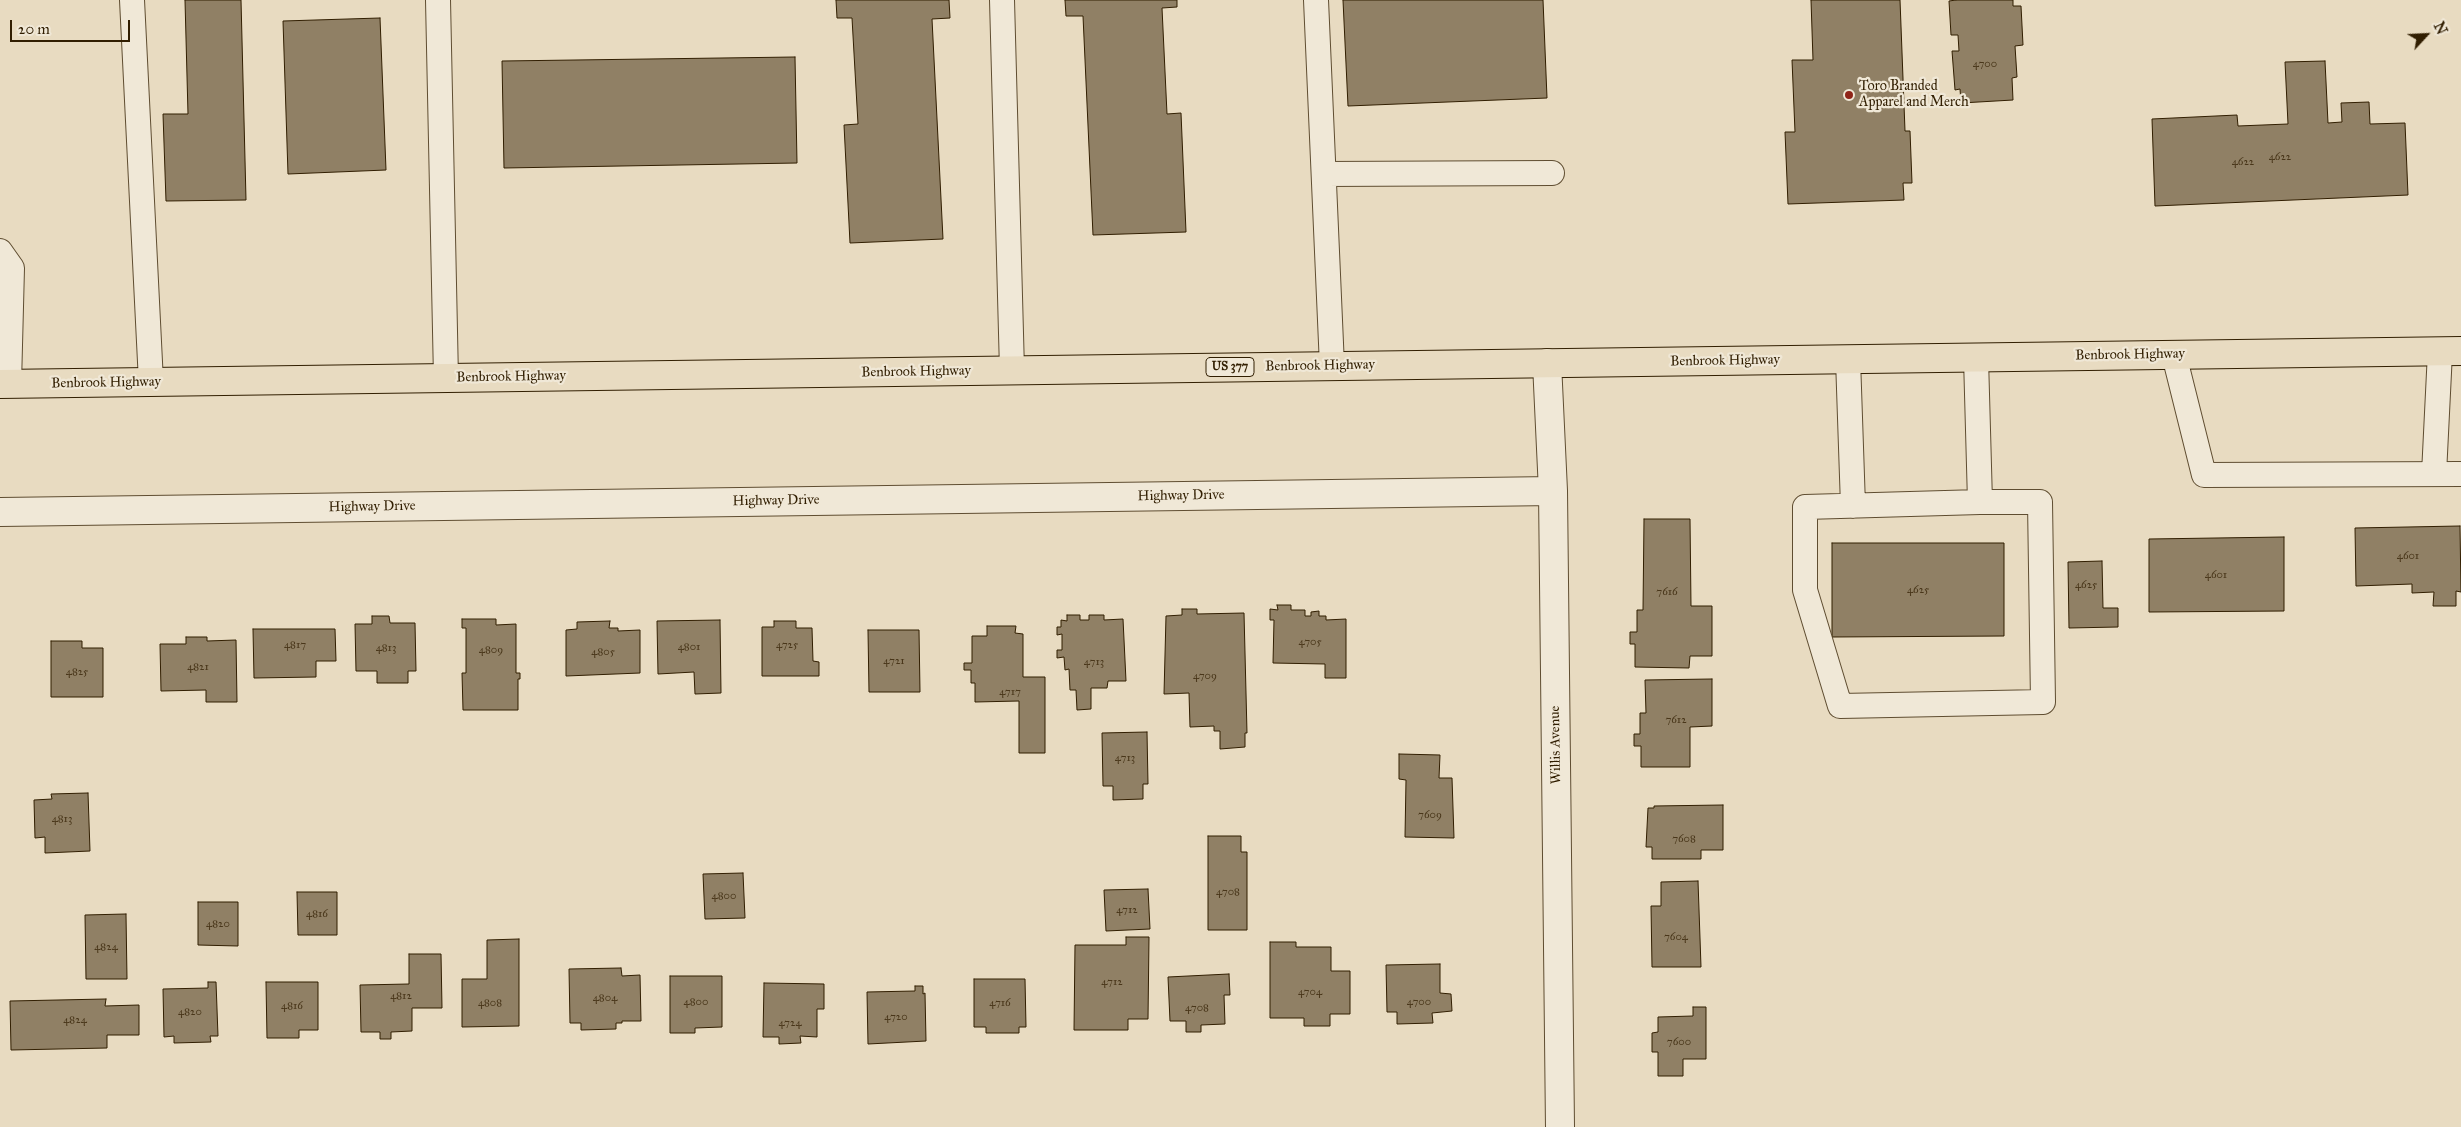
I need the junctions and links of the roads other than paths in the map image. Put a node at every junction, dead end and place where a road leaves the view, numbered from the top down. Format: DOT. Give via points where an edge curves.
graph roads {
  1 [pos="132,0"];
  2 [pos="438,0"];
  3 [pos="1002,0"];
  4 [pos="1316,0"];
  5 [pos="1552,173"];
  6 [pos="1324,174"];
  7 [pos="0,251"];
  8 [pos="2450,351"];
  9 [pos="2174,355"];
  10 [pos="1976,358"];
  11 [pos="1848,359"];
  12 [pos="1547,363"];
  13 [pos="1332,366"];
  14 [pos="1012,370"];
  15 [pos="446,378"];
  16 [pos="151,382"];
  17 [pos="5,384"];
  18 [pos="2434,474"];
  19 [pos="2461,474"];
  20 [pos="1553,491"];
  21 [pos="1980,502"];
  22 [pos="1854,506"];
  23 [pos="0,512"];
  24 [pos="1560,1127"];
  1 -- 16 [label="lane"];
  2 -- 15 [label="lane"];
  3 -- 14 [label="lane"];
  4 -- 6 [label="lane"];
  5 -- 6 [label="lane"];
  6 -- 13 [label="lane"];
  7 -- 17 [label="lane" via="12,268"];
  8 -- 9 [label="main road, Benbrook Highway / US 377"];
  8 -- 18 [label="lane"];
  9 -- 10 [label="main road, Benbrook Highway / US 377"];
  9 -- 18 [label="lane" via="2204,475"];
  10 -- 11 [label="main road, Benbrook Highway / US 377"];
  10 -- 21 [label="lane"];
  11 -- 12 [label="main road, Benbrook Highway / US 377"];
  11 -- 22 [label="lane"];
  12 -- 13 [label="main road, Benbrook Highway / US 377"];
  12 -- 20 [label="street, Willis Avenue"];
  13 -- 14 [label="main road, Benbrook Highway / US 377"];
  14 -- 15 [label="main road, Benbrook Highway / US 377"];
  15 -- 16 [label="main road, Benbrook Highway / US 377"];
  16 -- 17 [label="main road, Benbrook Highway / US 377"];
  18 -- 19 [label="lane"];
  20 -- 23 [label="street, Highway Drive"];
  20 -- 24 [label="street, Willis Avenue"];
  21 -- 22 [label="lane"];
  21 -- 22 [label="lane" via="2040,502 2043,702 1840,706 1805,590 1805,507"];
}
